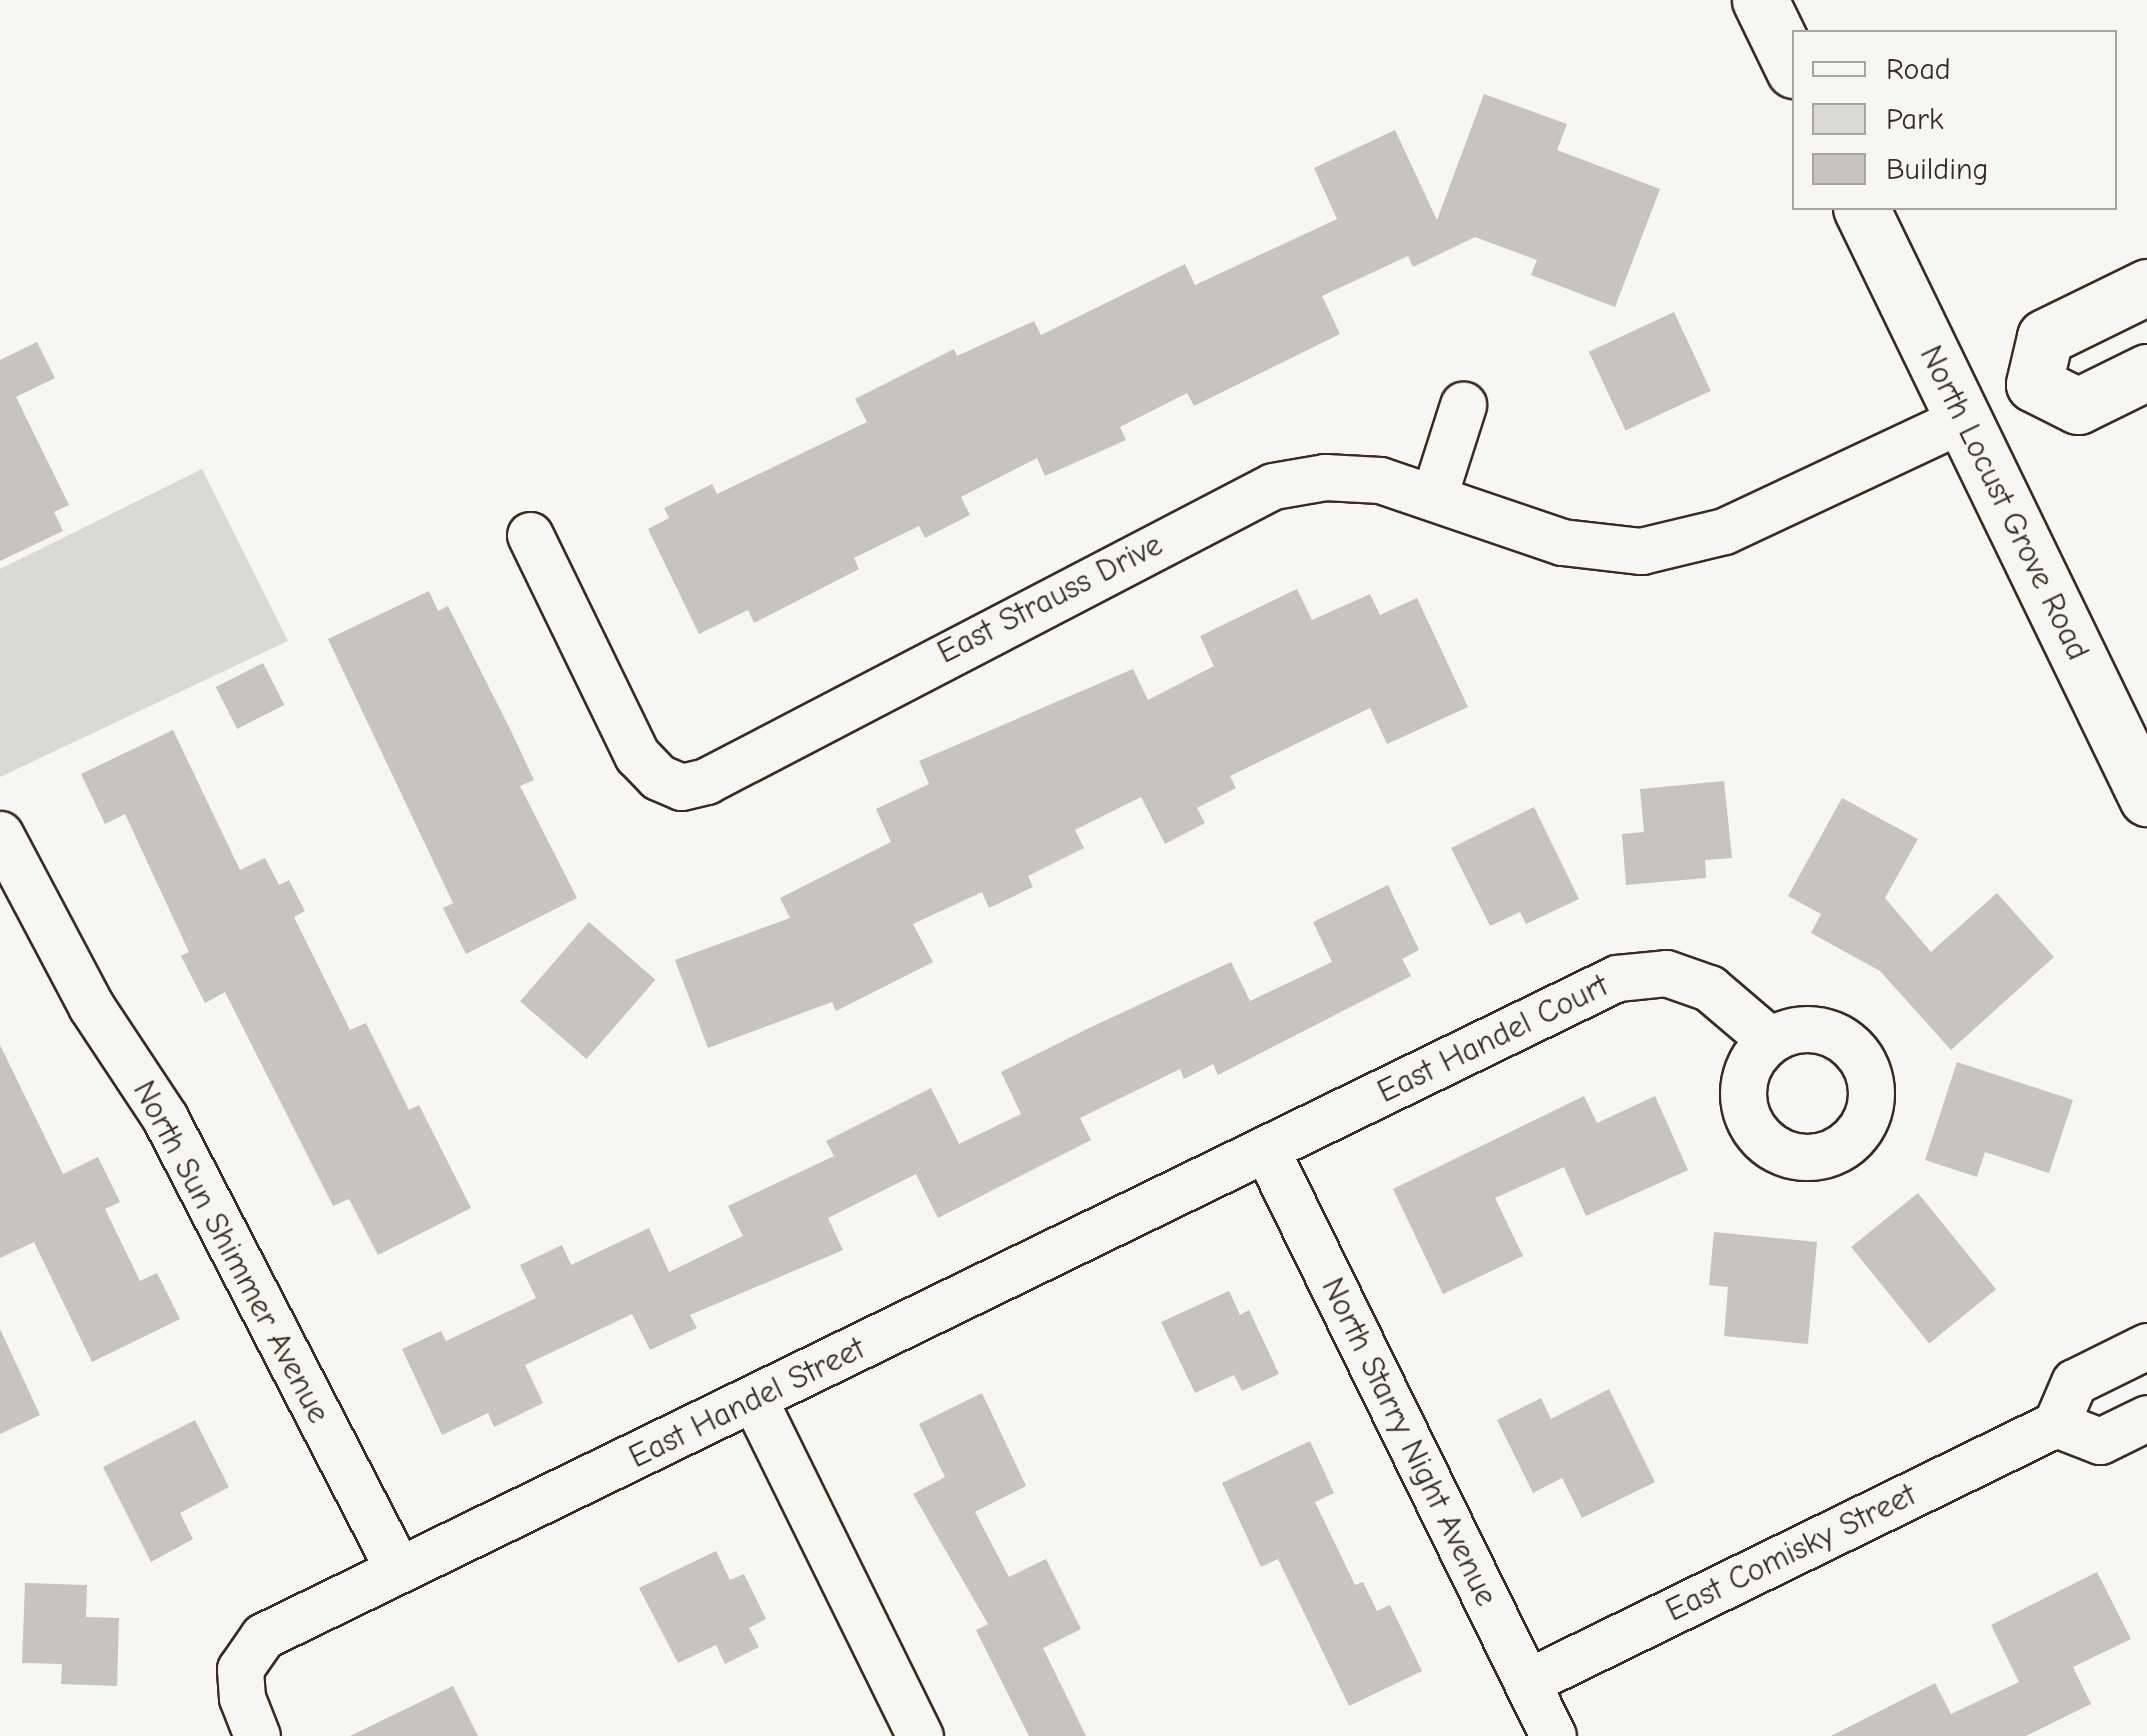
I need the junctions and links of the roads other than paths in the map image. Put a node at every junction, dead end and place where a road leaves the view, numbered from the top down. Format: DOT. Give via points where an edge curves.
graph roads {
  1 [pos="1760,0"];
  2 [pos="1792,66"];
  3 [pos="1862,210"];
  4 [pos="2147,287"];
  5 [pos="2147,372"];
  6 [pos="2034,384"];
  7 [pos="1463,405"];
  8 [pos="1964,419"];
  9 [pos="1434,496"];
  10 [pos="530,534"];
  11 [pos="2147,798"];
  12 [pos="0,834"];
  13 [pos="1770,1040"];
  14 [pos="1266,1149"];
  15 [pos="2147,1346"];
  16 [pos="754,1398"];
  17 [pos="2147,1418"];
  18 [pos="2056,1424"];
  19 [pos="398,1569"];
  20 [pos="1526,1682"];
  21 [pos="257,1736"];
  22 [pos="920,1736"];
  23 [pos="1552,1736"];
  1 -- 2 [label="main road"];
  3 -- 8 [label="main road, North Locust Grove Road"];
  4 -- 6 [label="main road" via="2045,336"];
  5 -- 6 [label="main road" via="2078,406"];
  6 -- 8 [label="main road, East Strauss Drive"];
  7 -- 9 [label="street"];
  8 -- 9 [label="street, East Strauss Drive" via="1724,532 1640,551 1562,542"];
  8 -- 11 [label="main road, North Locust Grove Road"];
  9 -- 10 [label="street, East Strauss Drive" via="1380,480 1325,477 1273,486 706,781 681,787 658,777 637,755"];
  12 -- 19 [label="street, North Sun Shimmer Avenue" via="91,1006 165,1118"];
  13 -- 14 [label="street, East Handel Court" via="1709,988 1666,973 1617,978"];
  14 -- 16 [label="street, East Handel Street"];
  14 -- 20 [label="street, North Starry Night Avenue"];
  15 -- 18 [label="street" via="2074,1382"];
  16 -- 19 [label="street, East Handel Street"];
  16 -- 22 [label="street"];
  17 -- 18 [label="street" via="2100,1441"];
  18 -- 20 [label="street, East Comisky Street"];
  19 -- 21 [label="street, East Handel Street" via="263,1636 240,1670"];
  20 -- 23 [label="street, North Starry Night Avenue"];
}
